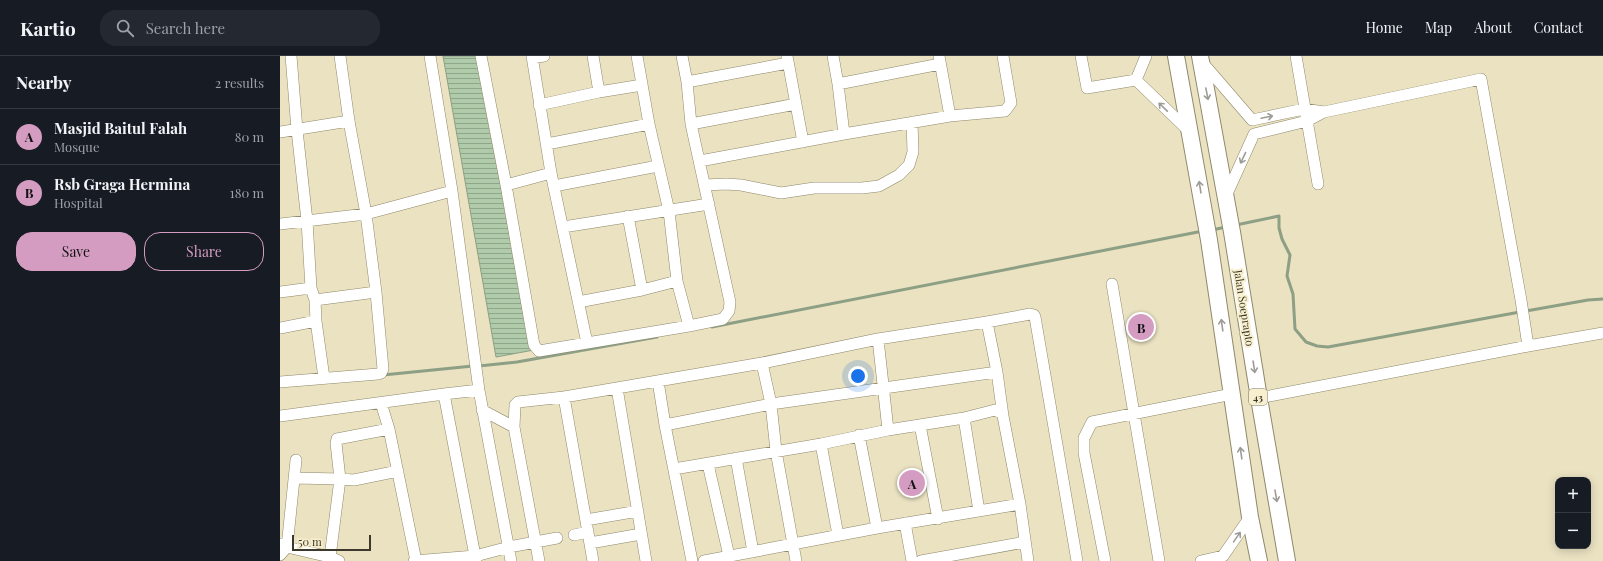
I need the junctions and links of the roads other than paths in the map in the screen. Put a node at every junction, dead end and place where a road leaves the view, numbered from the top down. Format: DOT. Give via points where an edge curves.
graph roads {
  1 [pos="290,56"];
  2 [pos="340,56"];
  3 [pos="430,56"];
  4 [pos="481,56"];
  5 [pos="544,56"];
  6 [pos="593,56"];
  7 [pos="637,56"];
  8 [pos="682,56"];
  9 [pos="832,56"];
  10 [pos="1004,56"];
  11 [pos="1081,56"];
  12 [pos="1146,56"];
  13 [pos="1176,56"];
  14 [pos="1296,56"];
  15 [pos="532,57"];
  16 [pos="1200,58"];
  17 [pos="788,59"];
  18 [pos="940,60"];
  19 [pos="1136,80"];
  20 [pos="687,82"];
  21 [pos="838,84"];
  22 [pos="642,85"];
  23 [pos="599,92"];
  24 [pos="796,104"];
  25 [pos="539,105"];
  26 [pos="1304,109"];
  27 [pos="1324,112"];
  28 [pos="950,116"];
  29 [pos="1252,120"];
  30 [pos="1307,120"];
  31 [pos="349,121"];
  32 [pos="912,122"];
  33 [pos="649,124"];
  34 [pos="691,124"];
  35 [pos="297,130"];
  36 [pos="280,132"];
  37 [pos="1191,133"];
  38 [pos="844,134"];
  39 [pos="1254,134"];
  40 [pos="803,142"];
  41 [pos="547,144"];
  42 [pos="700,161"];
  43 [pos="658,166"];
  44 [pos="551,172"];
  45 [pos="1318,184"];
  46 [pos="506,185"];
  47 [pos="705,185"];
  48 [pos="554,186"];
  49 [pos="452,191"];
  50 [pos="1226,196"];
  51 [pos="709,204"];
  52 [pos="669,210"];
  53 [pos="366,214"];
  54 [pos="628,216"];
  55 [pos="307,221"];
  56 [pos="280,224"];
  57 [pos="563,227"];
  58 [pos="677,281"];
  59 [pos="1112,284"];
  60 [pos="311,288"];
  61 [pos="642,290"];
  62 [pos="280,292"];
  63 [pos="376,292"];
  64 [pos="315,300"];
  65 [pos="578,302"];
  66 [pos="316,322"];
  67 [pos="987,322"];
  68 [pos="689,326"];
  69 [pos="280,328"];
  70 [pos="1603,333"];
  71 [pos="878,339"];
  72 [pos="587,343"];
  73 [pos="1528,346"];
  74 [pos="762,363"];
  75 [pos="997,372"];
  76 [pos="324,378"];
  77 [pos="658,381"];
  78 [pos="280,382"];
  79 [pos="618,388"];
  80 [pos="884,389"];
  81 [pos="479,390"];
  82 [pos="444,394"];
  83 [pos="1232,394"];
  84 [pos="564,397"];
  85 [pos="1259,398"];
  86 [pos="381,403"];
  87 [pos="771,404"];
  88 [pos="482,410"];
  89 [pos="1134,414"];
  90 [pos="280,416"];
  91 [pos="1003,416"];
  92 [pos="964,418"];
  93 [pos="665,424"];
  94 [pos="920,426"];
  95 [pos="514,427"];
  96 [pos="389,429"];
  97 [pos="888,430"];
  98 [pos="859,435"];
  99 [pos="821,444"];
  100 [pos="776,451"];
  101 [pos="736,458"];
  102 [pos="296,460"];
  103 [pos="708,464"];
  104 [pos="674,469"];
  105 [pos="398,472"];
  106 [pos="294,478"];
  107 [pos="340,479"];
  108 [pos="1020,504"];
  109 [pos="978,510"];
  110 [pos="638,511"];
  111 [pos="1250,517"];
  112 [pos="938,519"];
  113 [pos="586,520"];
  114 [pos="905,523"];
  115 [pos="877,528"];
  116 [pos="641,534"];
  117 [pos="574,535"];
  118 [pos="838,535"];
  119 [pos="557,538"];
  120 [pos="589,538"];
  121 [pos="536,542"];
  122 [pos="1025,542"];
  123 [pos="793,544"];
  124 [pos="509,547"];
  125 [pos="282,548"];
  126 [pos="753,552"];
  127 [pos="729,556"];
  128 [pos="476,558"];
  129 [pos="1226,558"];
  130 [pos="332,560"];
  131 [pos="1105,560"];
  132 [pos="415,561"];
  133 [pos="511,561"];
  134 [pos="539,561"];
  135 [pos="593,561"];
  136 [pos="646,561"];
  137 [pos="692,561"];
  138 [pos="704,561"];
  139 [pos="796,561"];
  140 [pos="912,561"];
  141 [pos="921,561"];
  142 [pos="1028,561"];
  143 [pos="1077,561"];
  144 [pos="1159,561"];
  145 [pos="1201,561"];
  146 [pos="1259,561"];
  147 [pos="1288,561"];
  1 -- 35 [label="street"];
  2 -- 31 [label="street"];
  3 -- 49 [label="street"];
  4 -- 46 [label="street"];
  5 -- 15 [label="street"];
  6 -- 23 [label="street"];
  7 -- 22 [label="street"];
  8 -- 20 [label="street"];
  9 -- 21 [label="street"];
  10 -- 28 [label="street" via="1011,103 1008,109"];
  11 -- 19 [label="street" via="1087,88"];
  12 -- 19 [label="street"];
  13 -- 37 [label="highway, 43"];
  14 -- 26 [label="street"];
  15 -- 25 [label="street"];
  16 -- 29 [label="street"];
  16 -- 50 [label="highway, Jalan Soeprapto / 43, one-way"];
  17 -- 20 [label="street"];
  17 -- 24 [label="street"];
  18 -- 21 [label="street"];
  18 -- 28 [label="street"];
  37 -- 19 [label="street, one-way"];
  20 -- 34 [label="street"];
  21 -- 38 [label="street"];
  22 -- 23 [label="street"];
  22 -- 33 [label="street"];
  23 -- 25 [label="street"];
  24 -- 34 [label="street"];
  24 -- 40 [label="street"];
  25 -- 41 [label="street"];
  26 -- 27 [label="street"];
  29 -- 26 [label="street, one-way"];
  26 -- 30 [label="street"];
  27 -- 30 [label="street"];
  27 -- 73 [label="street" via="1481,79"];
  28 -- 32 [label="street"];
  29 -- 39 [label="street"];
  30 -- 39 [label="street"];
  30 -- 45 [label="street"];
  31 -- 35 [label="street"];
  31 -- 53 [label="street"];
  32 -- 38 [label="street"];
  32 -- 47 [label="street" via="913,152 909,165 899,175 879,186 814,188 781,193 741,185"];
  33 -- 41 [label="street"];
  33 -- 43 [label="street"];
  34 -- 42 [label="street"];
  35 -- 36 [label="street"];
  35 -- 55 [label="street"];
  83 -- 37 [label="highway, 43, one-way"];
  38 -- 40 [label="street"];
  39 -- 50 [label="street, one-way"];
  40 -- 42 [label="street"];
  41 -- 44 [label="street"];
  42 -- 47 [label="street"];
  43 -- 48 [label="street"];
  43 -- 52 [label="street"];
  44 -- 46 [label="street"];
  44 -- 48 [label="street"];
  46 -- 72 [label="street" via="534,345 539,351"];
  47 -- 51 [label="street"];
  48 -- 57 [label="street"];
  49 -- 53 [label="street"];
  49 -- 81 [label="street"];
  50 -- 85 [label="highway, Jalan Soeprapto / 43, one-way"];
  51 -- 52 [label="street"];
  51 -- 68 [label="street" via="730,302 729,312 723,319"];
  52 -- 54 [label="street"];
  52 -- 58 [label="street"];
  53 -- 55 [label="street"];
  53 -- 63 [label="street"];
  54 -- 57 [label="street"];
  54 -- 61 [label="street"];
  55 -- 56 [label="street"];
  55 -- 60 [label="street"];
  57 -- 65 [label="street"];
  58 -- 61 [label="street"];
  58 -- 68 [label="street"];
  59 -- 89 [label="street"];
  60 -- 62 [label="street"];
  60 -- 64 [label="street"];
  61 -- 65 [label="street"];
  63 -- 64 [label="street"];
  63 -- 76 [label="street" via="382,372"];
  64 -- 66 [label="street"];
  65 -- 72 [label="street"];
  66 -- 69 [label="street"];
  66 -- 76 [label="street"];
  67 -- 71 [label="street"];
  67 -- 75 [label="street"];
  67 -- 143 [label="street" via="1030,314 1035,317"];
  68 -- 72 [label="street"];
  70 -- 73 [label="street"];
  71 -- 74 [label="street"];
  71 -- 80 [label="street"];
  73 -- 85 [label="street"];
  74 -- 77 [label="street"];
  74 -- 87 [label="street"];
  75 -- 80 [label="street"];
  75 -- 91 [label="street"];
  76 -- 78 [label="street"];
  77 -- 79 [label="street"];
  77 -- 93 [label="street"];
  79 -- 84 [label="street"];
  79 -- 110 [label="street"];
  80 -- 87 [label="street"];
  80 -- 97 [label="street"];
  81 -- 82 [label="street"];
  81 -- 88 [label="street"];
  82 -- 86 [label="street"];
  82 -- 128 [label="street"];
  83 -- 89 [label="street"];
  111 -- 83 [label="highway, 43, one-way"];
  84 -- 95 [label="street" via="518,402 515,405"];
  84 -- 113 [label="street"];
  85 -- 147 [label="highway, Jalan Soeprapto / 43, one-way"];
  86 -- 90 [label="street"];
  86 -- 96 [label="street"];
  87 -- 93 [label="street"];
  87 -- 100 [label="street"];
  88 -- 95 [label="street"];
  88 -- 124 [label="street"];
  89 -- 131 [label="street" via="1092,422 1084,438 1084,453"];
  89 -- 144 [label="street"];
  91 -- 92 [label="street" via="995,410"];
  91 -- 108 [label="street"];
  92 -- 94 [label="street"];
  92 -- 109 [label="street"];
  93 -- 104 [label="street"];
  94 -- 97 [label="street"];
  94 -- 112 [label="street"];
  95 -- 121 [label="street"];
  96 -- 105 [label="street"];
  96 -- 107 [label="street" via="337,439"];
  97 -- 98 [label="street"];
  98 -- 99 [label="street"];
  98 -- 115 [label="street"];
  99 -- 100 [label="street"];
  99 -- 118 [label="street"];
  100 -- 101 [label="street"];
  100 -- 123 [label="street"];
  101 -- 103 [label="street"];
  101 -- 126 [label="street"];
  102 -- 106 [label="street"];
  103 -- 104 [label="street"];
  103 -- 127 [label="street"];
  104 -- 137 [label="street"];
  105 -- 107 [label="street" via="354,480"];
  105 -- 132 [label="street"];
  106 -- 107 [label="street"];
  106 -- 125 [label="street"];
  107 -- 130 [label="street"];
  108 -- 109 [label="street"];
  108 -- 122 [label="street"];
  109 -- 112 [label="street"];
  110 -- 113 [label="street"];
  110 -- 116 [label="street"];
  129 -- 111 [label="street, one-way"];
  111 -- 146 [label="highway, 43"];
  112 -- 114 [label="street"];
  113 -- 120 [label="street"];
  114 -- 115 [label="street"];
  114 -- 140 [label="street"];
  115 -- 118 [label="street"];
  116 -- 120 [label="street"];
  116 -- 136 [label="street"];
  117 -- 120 [label="street"];
  118 -- 123 [label="street"];
  119 -- 121 [label="street"];
  120 -- 135 [label="street"];
  121 -- 124 [label="street"];
  121 -- 134 [label="street"];
  122 -- 141 [label="street"];
  122 -- 142 [label="street"];
  123 -- 126 [label="street"];
  123 -- 139 [label="street"];
  124 -- 128 [label="street"];
  124 -- 133 [label="street"];
  125 -- 130 [label="street"];
  126 -- 127 [label="street"];
  127 -- 138 [label="street"];
  128 -- 132 [label="street"];
  129 -- 145 [label="street"];
}
